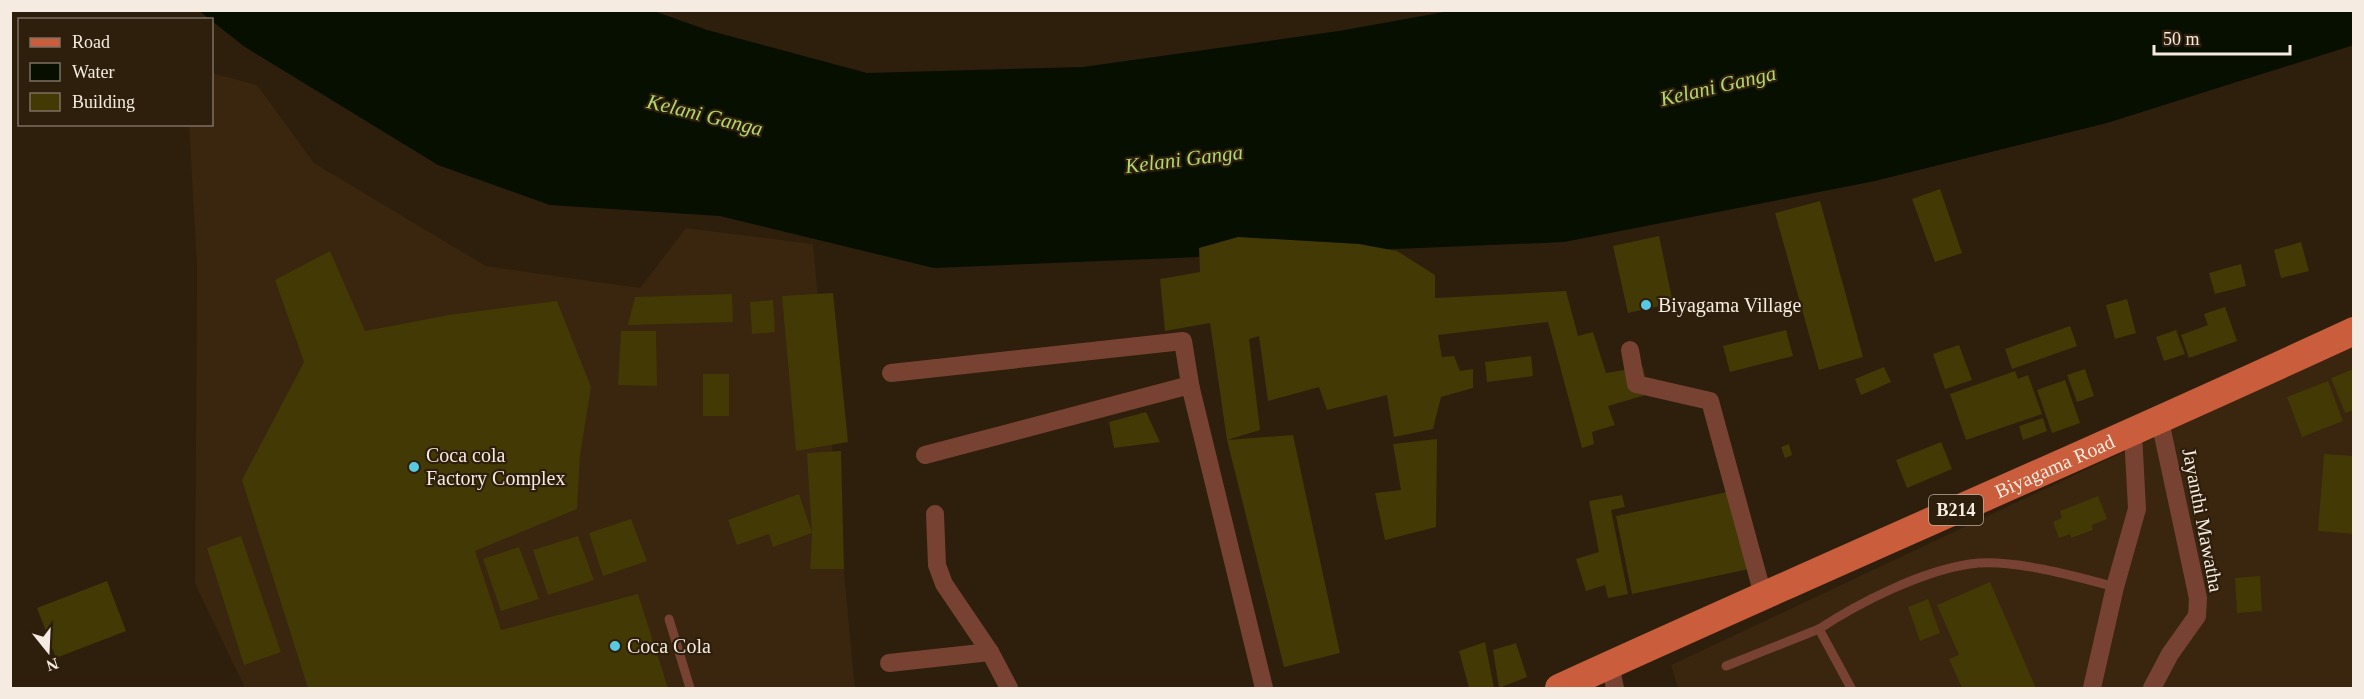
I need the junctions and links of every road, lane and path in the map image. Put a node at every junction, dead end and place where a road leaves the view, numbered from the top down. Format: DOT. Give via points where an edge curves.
graph roads {
  1 [pos="2354,331"];
  2 [pos="1630,350"];
  3 [pos="891,373"];
  4 [pos="1191,390"];
  5 [pos="2160,421"];
  6 [pos="2133,433"];
  7 [pos="925,455"];
  8 [pos="936,514"];
  9 [pos="2115,587"];
  10 [pos="1763,595"];
  11 [pos="669,619"];
  12 [pos="1819,629"];
  13 [pos="990,652"];
  14 [pos="889,663"];
  15 [pos="1726,666"];
  16 [pos="1613,677"];
  17 [pos="690,688"];
  18 [pos="1009,688"];
  19 [pos="1264,688"];
  20 [pos="1559,688"];
  21 [pos="1851,688"];
  22 [pos="2092,688"];
  23 [pos="2152,688"];
  1 -- 5 [label="main road, Biyagama Road / B214"];
  2 -- 10 [label="street" via="1636,384 1710,401"];
  3 -- 4 [label="street" via="1183,341"];
  4 -- 7 [label="street" via="1190,385"];
  4 -- 19 [label="street"];
  5 -- 6 [label="main road, Biyagama Road / B214"];
  5 -- 23 [label="street, Jayanthi Mawatha" via="2198,598 2197,616"];
  6 -- 9 [label="street" via="2137,509"];
  6 -- 10 [label="main road, Biyagama Road / B214"];
  8 -- 13 [label="street" via="937,565 944,584"];
  9 -- 12 [label="lane" via="2049,570 1972,563 1927,574"];
  9 -- 22 [label="street"];
  10 -- 16 [label="main road, Biyagama Road / B214"];
  11 -- 17 [label="lane"];
  12 -- 15 [label="lane"];
  12 -- 21 [label="lane"];
  13 -- 14 [label="street"];
  13 -- 18 [label="street"];
  16 -- 20 [label="main road, Biyagama Road / B214"];
}
